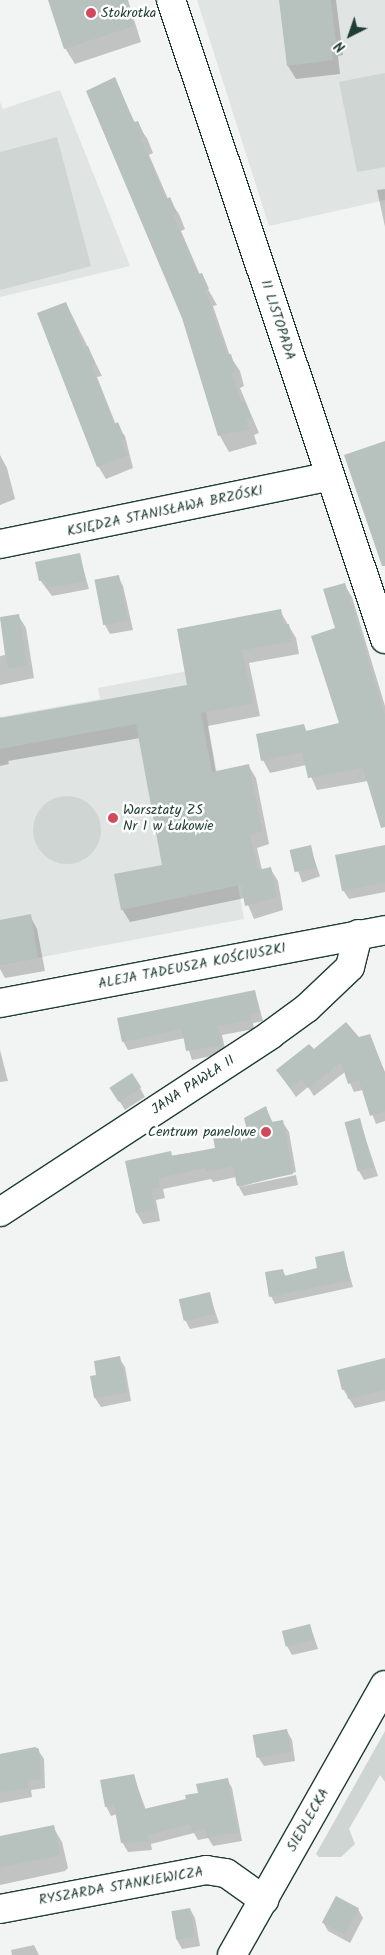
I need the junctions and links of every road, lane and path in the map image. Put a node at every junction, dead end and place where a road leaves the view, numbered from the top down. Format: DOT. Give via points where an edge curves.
graph roads {
  1 [pos="171,0"];
  2 [pos="330,476"];
  3 [pos="0,544"];
  4 [pos="385,639"];
  5 [pos="385,930"];
  6 [pos="358,934"];
  7 [pos="0,1003"];
  8 [pos="0,1212"];
  9 [pos="385,1685"];
  10 [pos="264,1900"];
  11 [pos="0,1909"];
  12 [pos="232,1955"];
  1 -- 2 [label="street, 11 LISTOPADA"];
  2 -- 3 [label="street, KSIĘDZA STANISŁAWA BRZÓSKI"];
  2 -- 4 [label="street, 11 LISTOPADA"];
  5 -- 6 [label="street, ALEJA TADEUSZA KOŚCIUSZKI"];
  6 -- 7 [label="street, ALEJA TADEUSZA KOŚCIUSZKI"];
  6 -- 8 [label="street, JANA PAWŁA II" via="350,967 307,1008 270,1036"];
  9 -- 10 [label="street, SIEDLECKA"];
  10 -- 11 [label="street, RYSZARDA STANKIEWICZA" via="226,1873 206,1870"];
  10 -- 12 [label="street, SIEDLECKA"];
}
